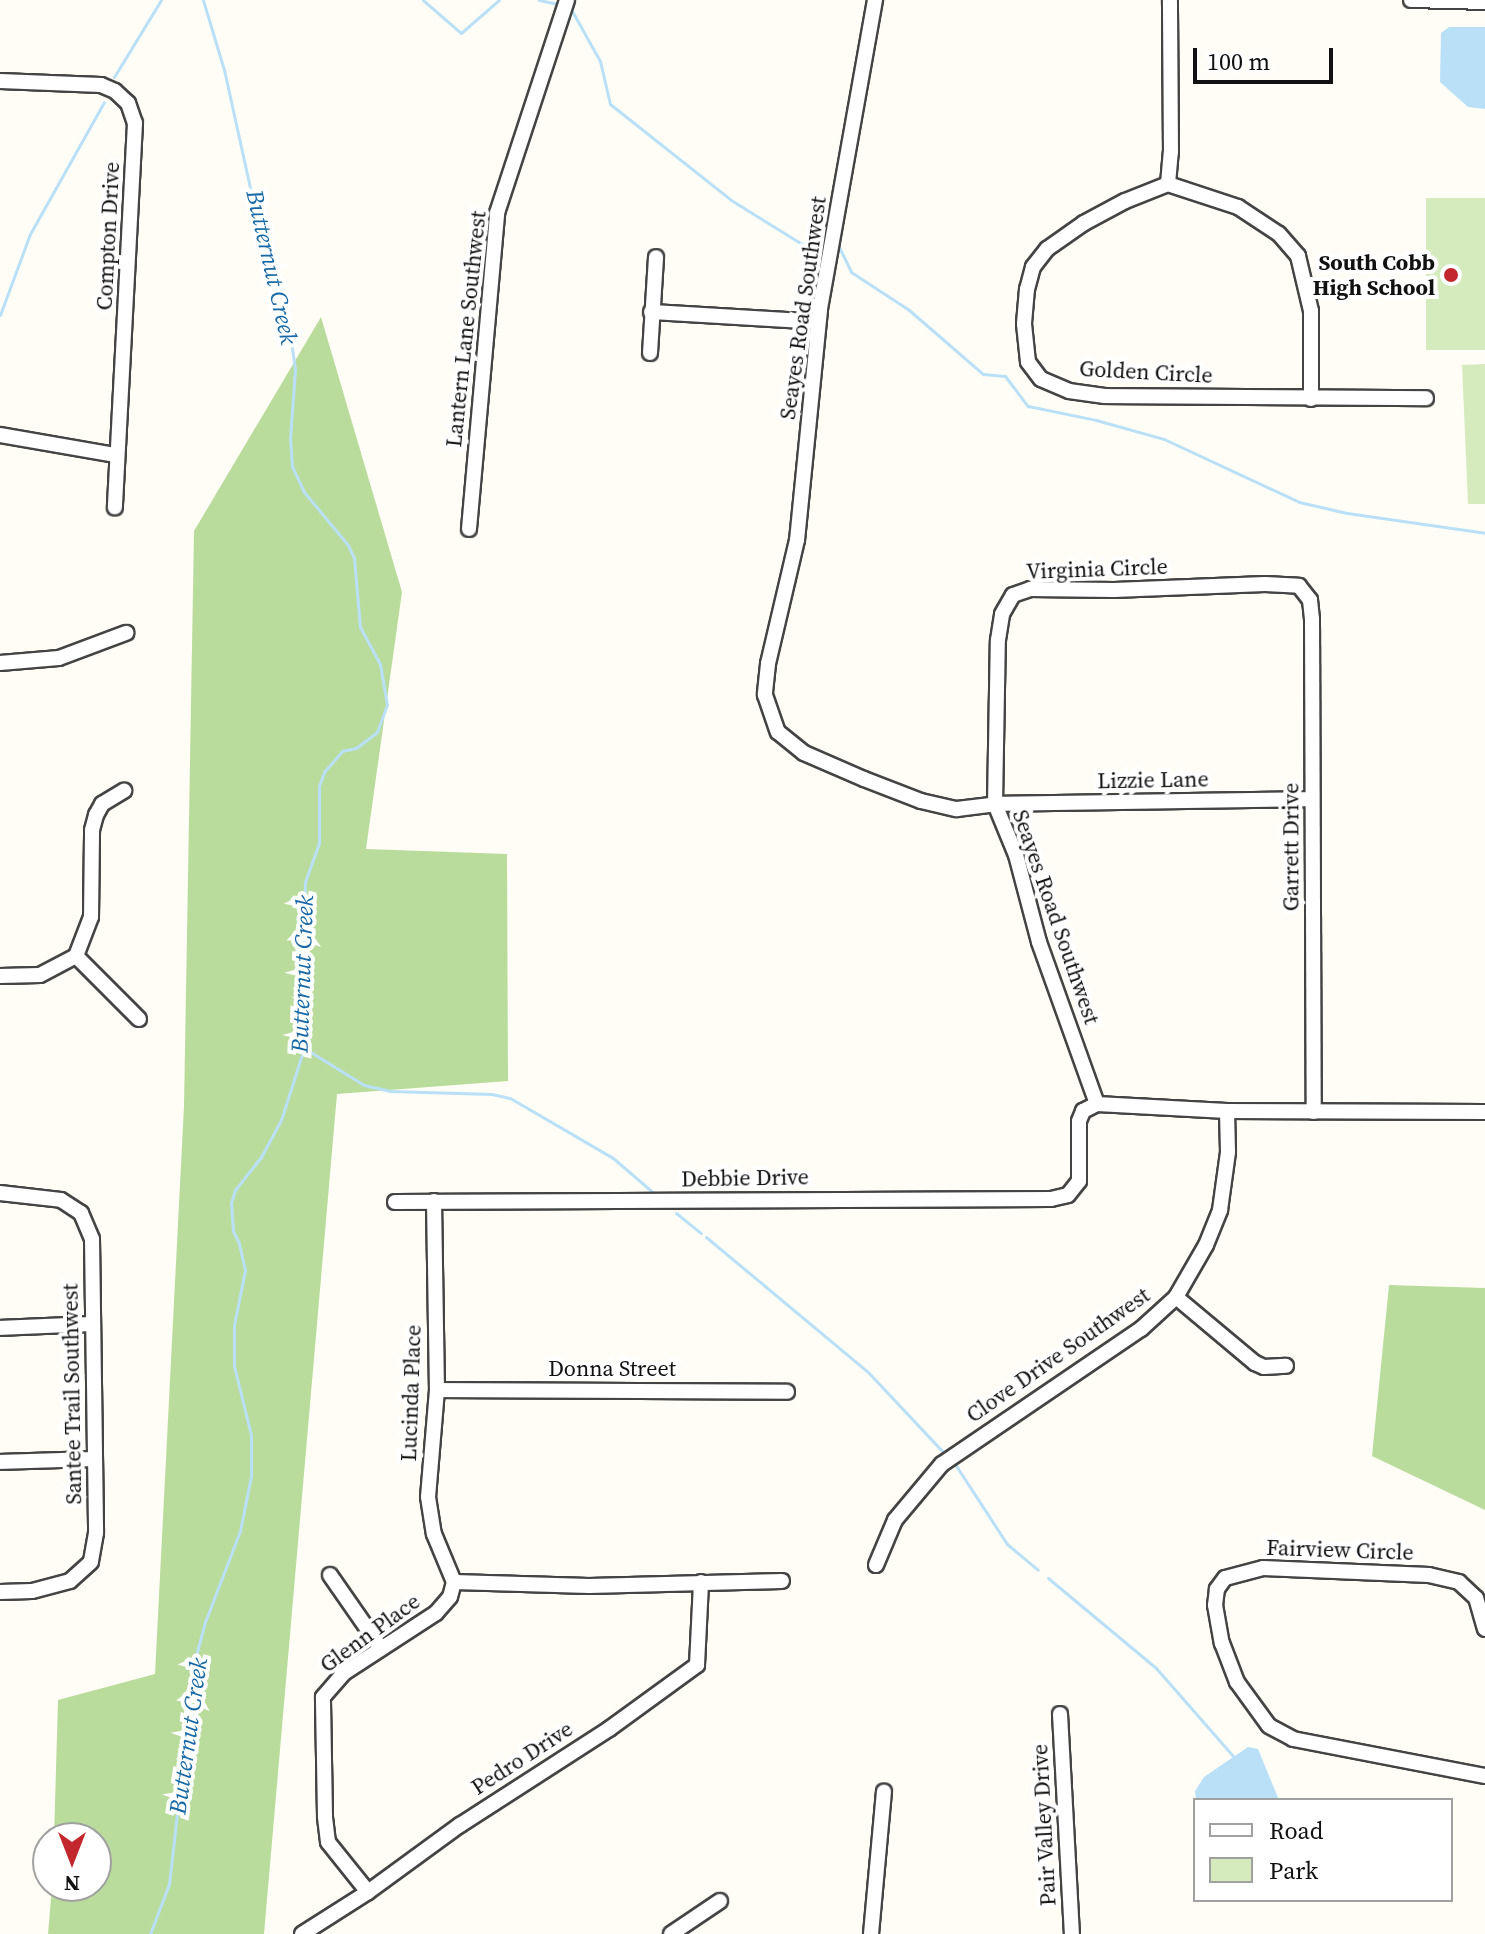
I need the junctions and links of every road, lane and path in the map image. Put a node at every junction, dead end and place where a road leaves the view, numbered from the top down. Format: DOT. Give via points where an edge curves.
graph roads {
  1 [pos="567,0"];
  2 [pos="875,0"];
  3 [pos="1170,0"];
  4 [pos="1411,0"];
  5 [pos="1485,2"];
  6 [pos="0,81"];
  7 [pos="1168,184"];
  8 [pos="656,257"];
  9 [pos="651,312"];
  10 [pos="818,322"];
  11 [pos="650,353"];
  12 [pos="1426,398"];
  13 [pos="1311,399"];
  14 [pos="0,435"];
  15 [pos="116,455"];
  16 [pos="115,507"];
  17 [pos="469,529"];
  18 [pos="1299,586"];
  19 [pos="126,633"];
  20 [pos="0,663"];
  21 [pos="124,791"];
  22 [pos="1312,799"];
  23 [pos="995,804"];
  24 [pos="76,956"];
  25 [pos="0,976"];
  26 [pos="139,1019"];
  27 [pos="1097,1104"];
  28 [pos="1227,1111"];
  29 [pos="1314,1112"];
  30 [pos="1485,1112"];
  31 [pos="0,1193"];
  32 [pos="434,1201"];
  33 [pos="395,1202"];
  34 [pos="1176,1297"];
  35 [pos="91,1324"];
  36 [pos="0,1328"];
  37 [pos="1286,1366"];
  38 [pos="437,1390"];
  39 [pos="787,1392"];
  40 [pos="95,1459"];
  41 [pos="0,1462"];
  42 [pos="876,1565"];
  43 [pos="330,1575"];
  44 [pos="782,1581"];
  45 [pos="454,1582"];
  46 [pos="701,1582"];
  47 [pos="0,1592"];
  48 [pos="1485,1629"];
  49 [pos="380,1647"];
  50 [pos="1060,1714"];
  51 [pos="1485,1776"];
  52 [pos="884,1792"];
  53 [pos="368,1892"];
  54 [pos="720,1901"];
  55 [pos="302,1934"];
  56 [pos="671,1934"];
  57 [pos="871,1934"];
  58 [pos="1072,1934"];
  1 -- 17 [label="street, Lantern Lane Southwest" via="497,213"];
  2 -- 10 [label="street, Seayes Road Southwest"];
  3 -- 7 [label="street"];
  4 -- 5 [label="street"];
  6 -- 15 [label="street, Compton Drive" via="101,85 122,96 132,114 133,209"];
  7 -- 13 [label="street" via="1238,207 1279,234 1298,256 1311,311"];
  7 -- 13 [label="street, Golden Circle" via="1084,223 1057,241 1033,267 1024,324 1034,372 1058,388 1105,396"];
  8 -- 9 [label="street"];
  9 -- 10 [label="street"];
  9 -- 11 [label="street"];
  10 -- 23 [label="street, Seayes Road Southwest" via="797,540 768,664 765,695 772,720 778,732 804,753 900,794 957,809"];
  12 -- 13 [label="street, Golden Circle"];
  14 -- 15 [label="street"];
  15 -- 16 [label="street, Compton Drive"];
  18 -- 22 [label="street, Garrett Drive" via="1310,600 1312,619"];
  18 -- 23 [label="street, Virginia Circle" via="1030,589 1013,595 1002,614 998,640"];
  19 -- 20 [label="street" via="59,658"];
  21 -- 24 [label="street" via="102,804 96,815 91,917"];
  22 -- 23 [label="street, Lizzie Lane"];
  22 -- 29 [label="street, Garrett Drive"];
  23 -- 27 [label="street, Seayes Road Southwest"];
  24 -- 25 [label="street" via="40,975"];
  24 -- 26 [label="street"];
  27 -- 28 [label="street"];
  27 -- 32 [label="street, Debbie Drive" via="1083,1111 1079,1121 1080,1173 1074,1190 1051,1199"];
  28 -- 29 [label="street"];
  28 -- 34 [label="street, Clove Drive Southwest" via="1220,1210"];
  29 -- 30 [label="street"];
  31 -- 35 [label="street, Santee Trail Southwest" via="61,1200 81,1213 92,1239"];
  32 -- 33 [label="street, Debbie Drive"];
  32 -- 38 [label="street, Lucinda Place"];
  34 -- 37 [label="street" via="1255,1363"];
  34 -- 42 [label="street, Clove Drive Southwest" via="1141,1329 942,1464 895,1520"];
  35 -- 36 [label="street"];
  35 -- 40 [label="street, Santee Trail Southwest"];
  38 -- 39 [label="street, Donna Street"];
  38 -- 45 [label="street, Lucinda Place" via="428,1497 434,1534"];
  40 -- 41 [label="street"];
  40 -- 47 [label="street, Santee Trail Southwest" via="91,1562 81,1574 54,1588"];
  43 -- 49 [label="street"];
  44 -- 46 [label="street"];
  45 -- 46 [label="street"];
  45 -- 49 [label="street, Glenn Place" via="450,1597 436,1613"];
  46 -- 53 [label="street, Pedro Drive" via="697,1665"];
  48 -- 51 [label="street, Fairview Circle" via="1482,1609 1459,1582 1429,1575 1263,1568 1225,1578 1215,1605 1237,1682 1269,1726 1306,1741"];
  49 -- 53 [label="street, Glenn Place" via="329,1686 321,1713 328,1842"];
  50 -- 58 [label="street, Pair Valley Drive"];
  52 -- 57 [label="street"];
  53 -- 55 [label="street, Pedro Drive"];
  54 -- 56 [label="street"];
}
